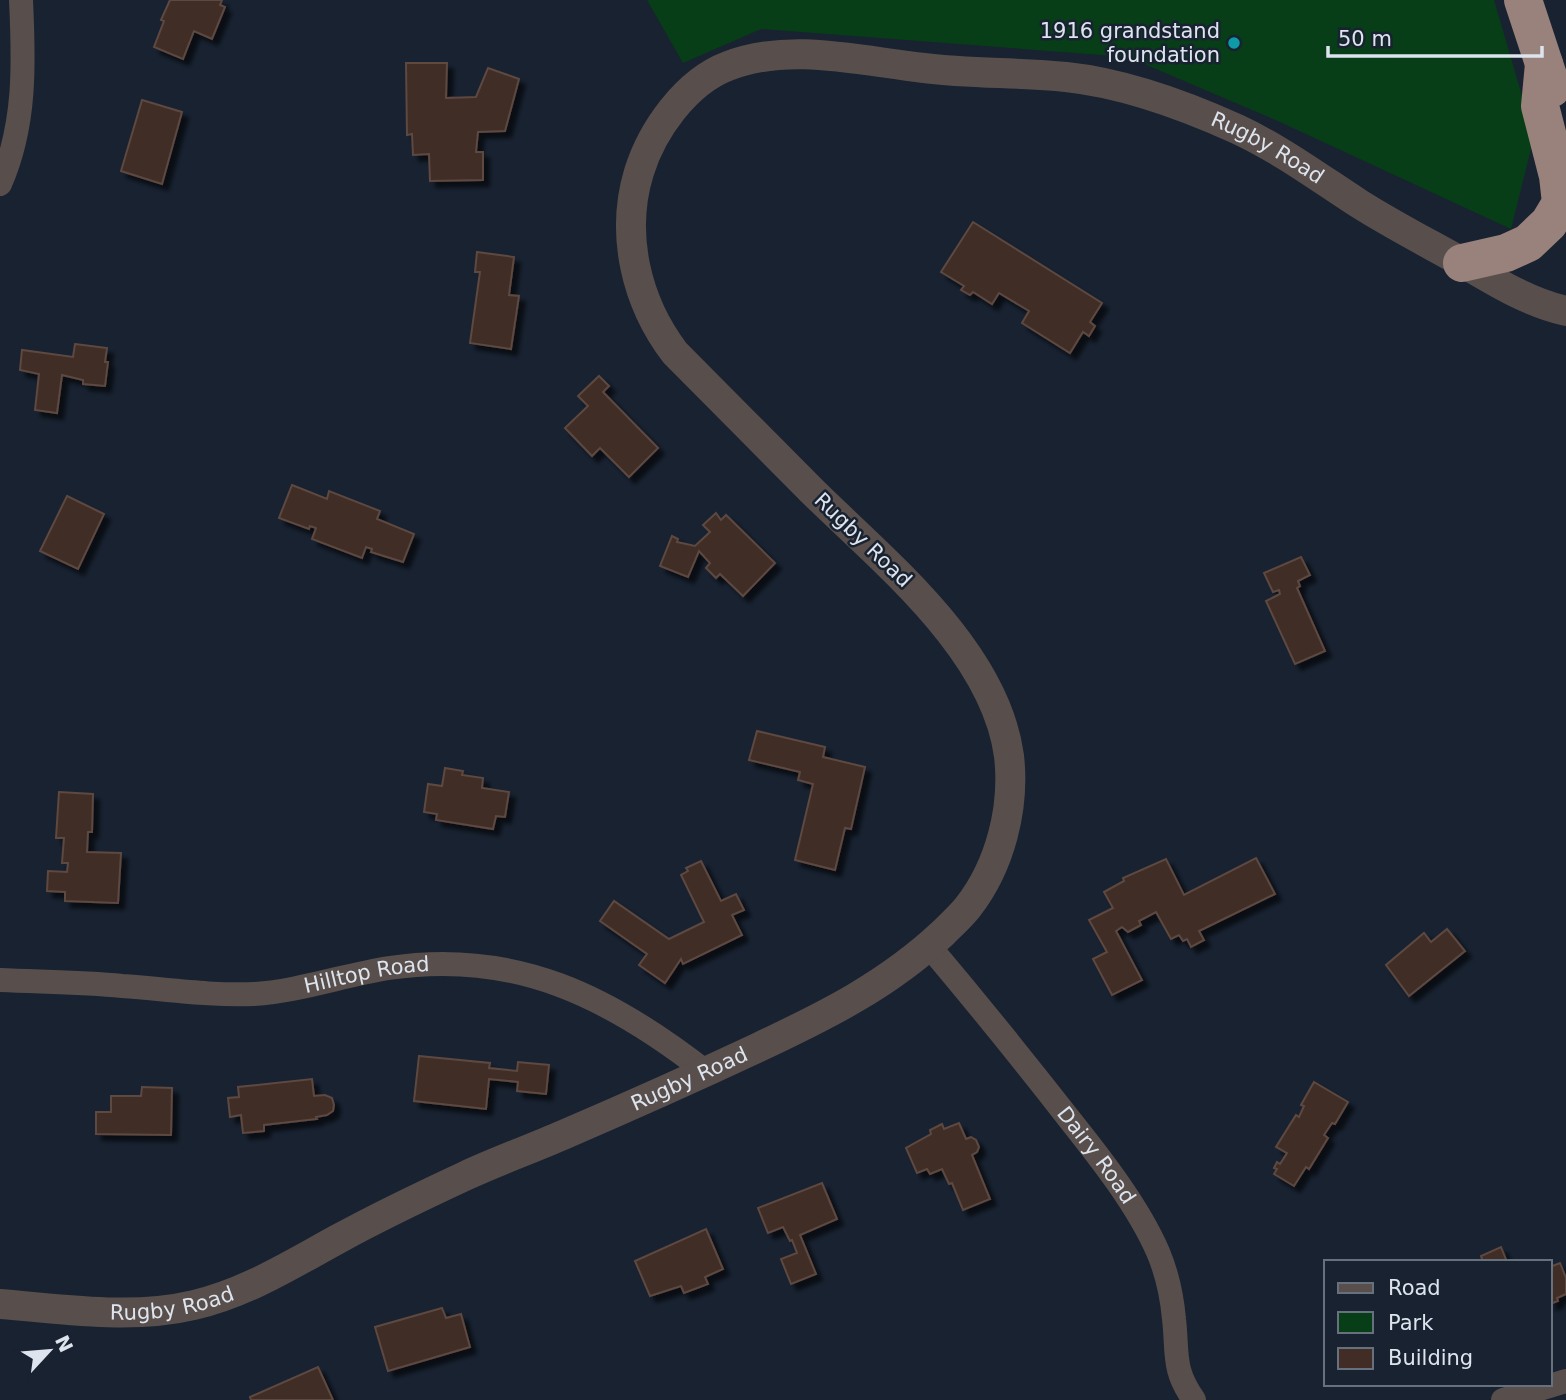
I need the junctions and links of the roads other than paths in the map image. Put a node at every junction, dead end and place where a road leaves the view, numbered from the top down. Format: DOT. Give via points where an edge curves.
graph roads {
  1 [pos="22,0"];
  2 [pos="1523,0"];
  3 [pos="1544,64"];
  4 [pos="1566,130"];
  5 [pos="0,184"];
  6 [pos="1462,262"];
  7 [pos="1566,311"];
  8 [pos="929,946"];
  9 [pos="0,980"];
  10 [pos="706,1072"];
  11 [pos="0,1304"];
  12 [pos="1549,1386"];
  13 [pos="1194,1400"];
  14 [pos="1503,1400"];
  1 -- 5 [label="street" via="24,74 19,122"];
  2 -- 3 [label="highway"];
  3 -- 4 [label="highway"];
  3 -- 6 [label="highway" via="1540,106 1561,203 1528,243 1506,253"];
  6 -- 7 [label="street, Rugby Road" via="1513,293"];
  6 -- 8 [label="street, Rugby Road" via="1239,130 1179,105 1067,77 970,74 813,54 771,56 717,71 667,117 639,173 632,208 631,243 649,311 675,353 915,590 953,636 999,713 1009,757 1009,801 995,860 966,910"];
  8 -- 10 [label="street, Rugby Road" via="886,980 835,1011"];
  8 -- 13 [label="street, Dairy Road" via="1099,1158 1138,1215 1168,1282 1175,1357"];
  9 -- 10 [label="street, Hilltop Road" via="254,994 427,964 516,970 570,988 621,1013"];
  10 -- 11 [label="street, Rugby Road" via="386,1213 245,1289 162,1311 127,1313"];
  12 -- 14 [label="street"];
}
